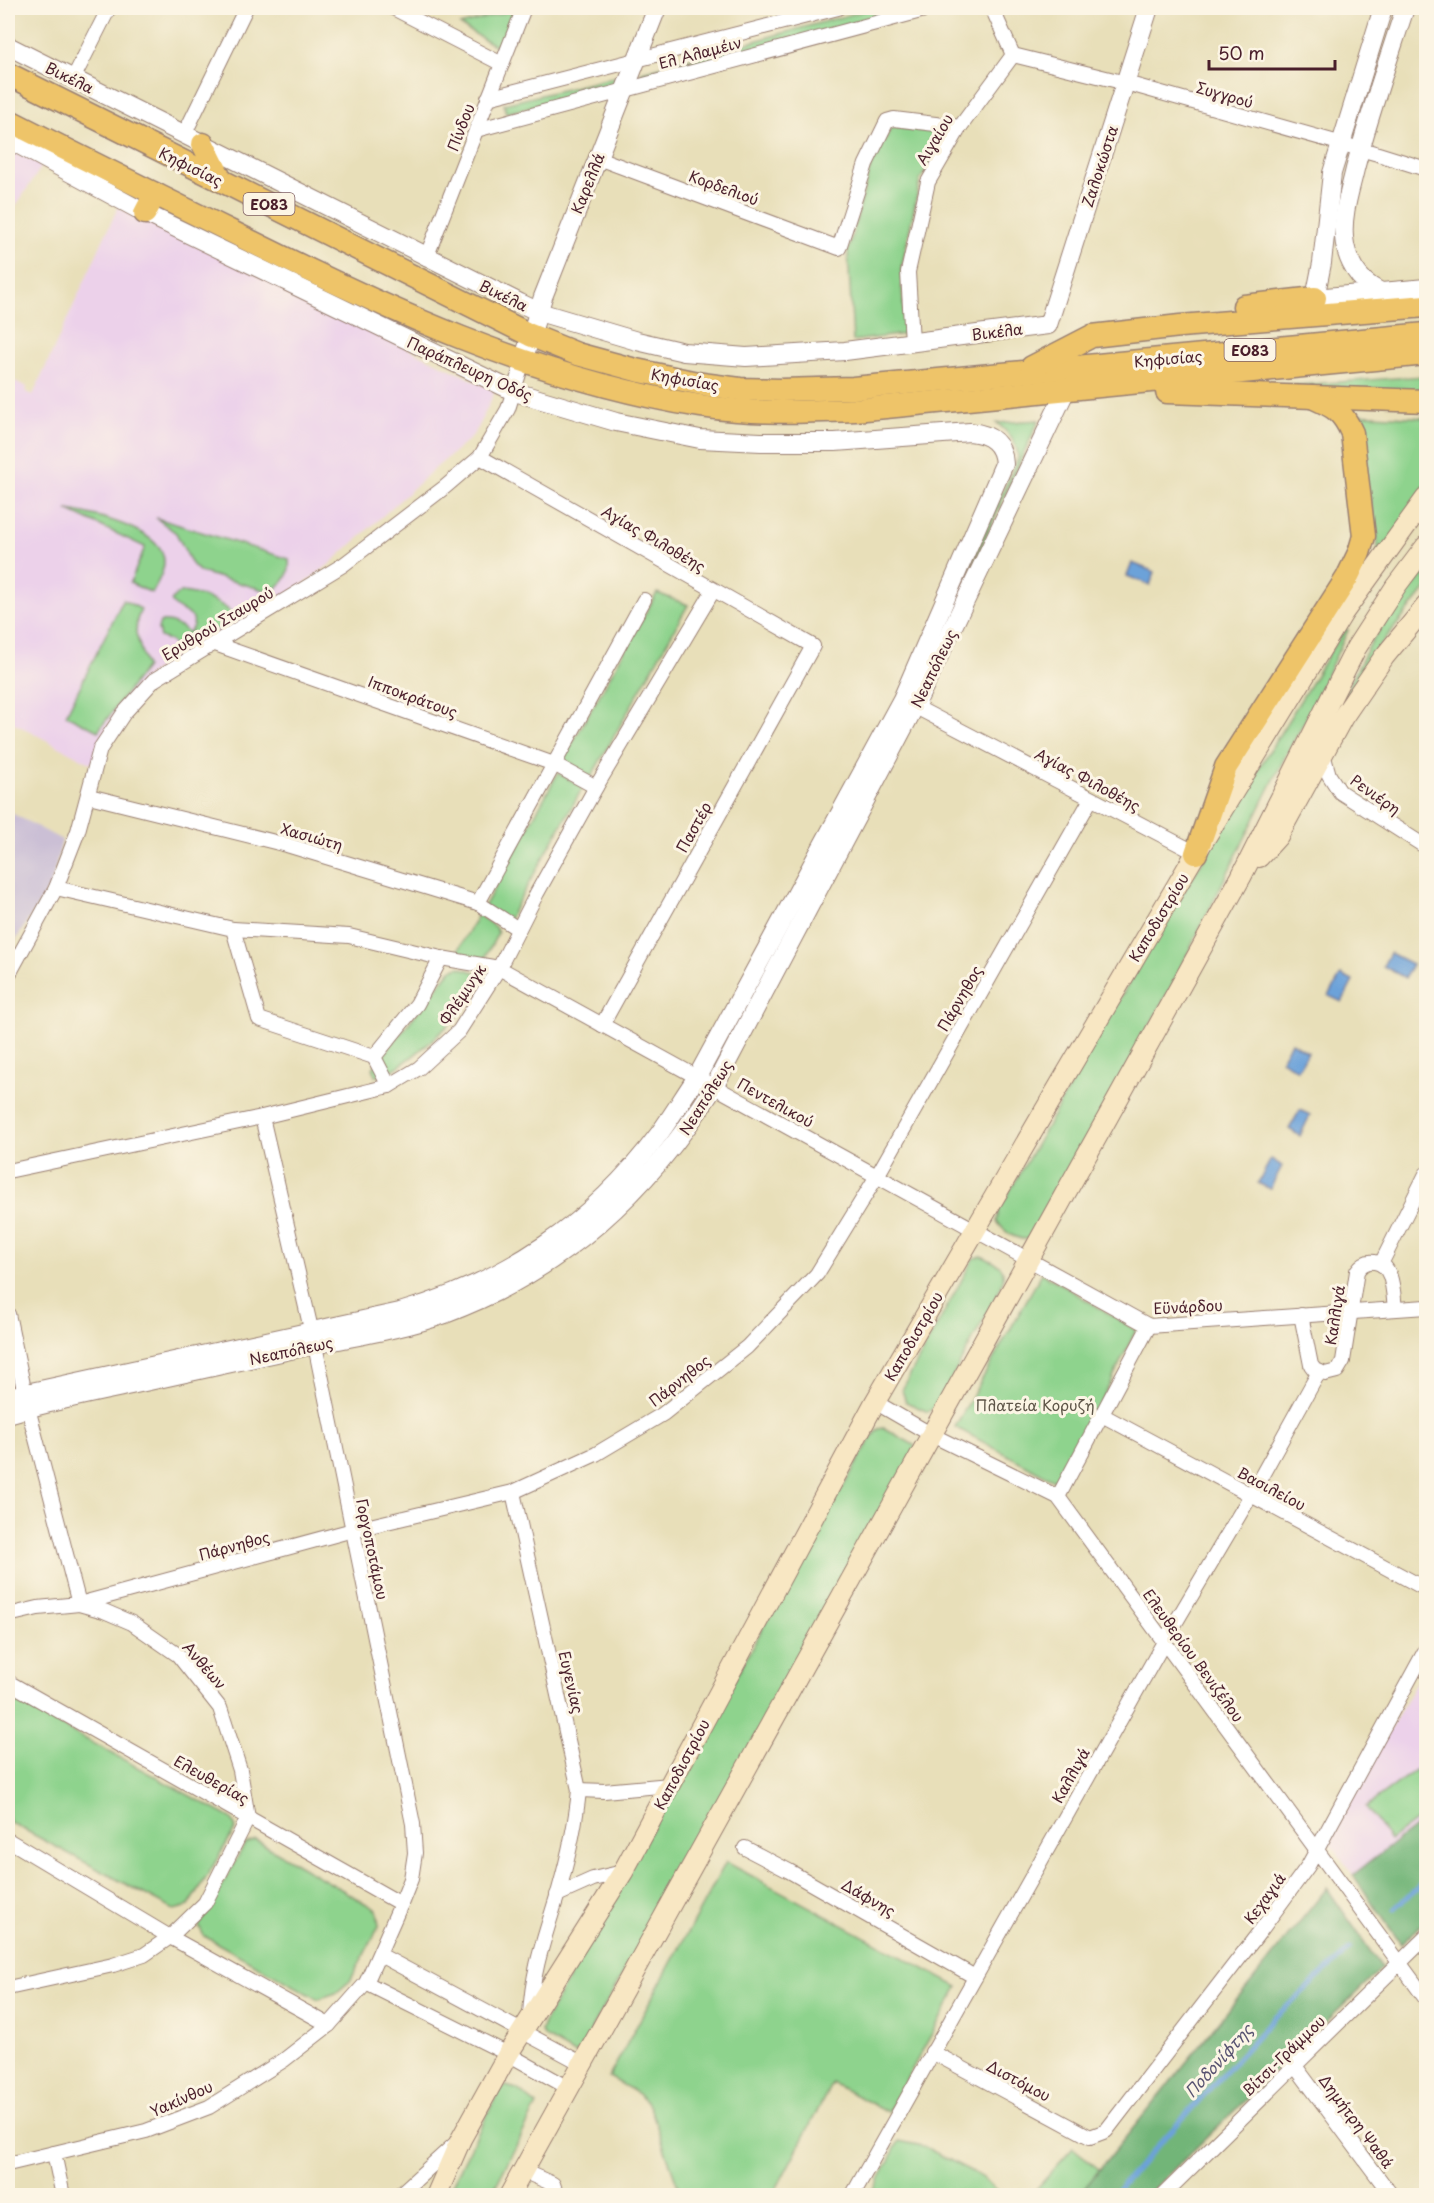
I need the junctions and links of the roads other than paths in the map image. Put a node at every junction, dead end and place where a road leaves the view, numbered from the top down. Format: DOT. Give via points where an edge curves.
graph roads {
  1 [pos="109,8"];
  2 [pos="246,8"];
  3 [pos="394,8"];
  4 [pos="524,8"];
  5 [pos="657,8"];
  6 [pos="838,8"];
  7 [pos="932,8"];
  8 [pos="992,8"];
  9 [pos="1149,8"];
  10 [pos="1383,8"];
  11 [pos="1405,8"];
  12 [pos="8,46"];
  13 [pos="1013,55"];
  14 [pos="636,60"];
  15 [pos="502,64"];
  16 [pos="8,74"];
  17 [pos="73,79"];
  18 [pos="1126,83"];
  19 [pos="625,89"];
  20 [pos="489,98"];
  21 [pos="8,120"];
  22 [pos="960,127"];
  23 [pos="476,130"];
  24 [pos="8,139"];
  25 [pos="194,139"];
  26 [pos="1341,144"];
  27 [pos="1360,149"];
  28 [pos="598,158"];
  29 [pos="1426,169"];
  30 [pos="221,180"];
  31 [pos="150,203"];
  32 [pos="426,258"];
  33 [pos="1426,288"];
  34 [pos="1379,291"];
  35 [pos="1315,298"];
  36 [pos="1426,306"];
  37 [pos="539,312"];
  38 [pos="1048,325"];
  39 [pos="1180,326"];
  40 [pos="1426,334"];
  41 [pos="530,335"];
  42 [pos="912,342"];
  43 [pos="1358,351"];
  44 [pos="1426,354"];
  45 [pos="524,361"];
  46 [pos="1025,371"];
  47 [pos="1088,388"];
  48 [pos="1066,390"];
  49 [pos="515,392"];
  50 [pos="1312,397"];
  51 [pos="1426,401"];
  52 [pos="1002,451"];
  53 [pos="480,457"];
  54 [pos="1426,498"];
  55 [pos="1426,546"];
  56 [pos="713,591"];
  57 [pos="644,600"];
  58 [pos="1426,606"];
  59 [pos="215,644"];
  60 [pos="813,646"];
  61 [pos="908,703"];
  62 [pos="1323,754"];
  63 [pos="554,764"];
  64 [pos="596,787"];
  65 [pos="89,796"];
  66 [pos="1091,799"];
  67 [pos="1426,847"];
  68 [pos="1196,853"];
  69 [pos="1241,877"];
  70 [pos="56,888"];
  71 [pos="478,903"];
  72 [pos="233,929"];
  73 [pos="519,929"];
  74 [pos="441,958"];
  75 [pos="499,968"];
  76 [pos="8,976"];
  77 [pos="602,1025"];
  78 [pos="374,1057"];
  79 [pos="697,1077"];
  80 [pos="389,1086"];
  81 [pos="714,1087"];
  82 [pos="262,1117"];
  83 [pos="8,1171"];
  84 [pos="1426,1174"];
  85 [pos="877,1176"];
  86 [pos="975,1230"];
  87 [pos="1029,1260"];
  88 [pos="1381,1264"];
  89 [pos="1426,1307"];
  90 [pos="1395,1309"];
  91 [pos="1350,1312"];
  92 [pos="8,1314"];
  93 [pos="1302,1315"];
  94 [pos="1149,1326"];
  95 [pos="313,1338"];
  96 [pos="1319,1372"];
  97 [pos="20,1399"];
  98 [pos="875,1402"];
  99 [pos="8,1414"];
  100 [pos="1102,1415"];
  101 [pos="932,1435"];
  102 [pos="513,1492"];
  103 [pos="1251,1495"];
  104 [pos="1058,1497"];
  105 [pos="353,1530"];
  106 [pos="1426,1589"];
  107 [pos="79,1604"];
  108 [pos="8,1615"];
  109 [pos="1164,1642"];
  110 [pos="1426,1649"];
  111 [pos="8,1682"];
  112 [pos="670,1785"];
  113 [pos="579,1790"];
  114 [pos="248,1818"];
  115 [pos="8,1840"];
  116 [pos="745,1848"];
  117 [pos="1317,1849"];
  118 [pos="623,1872"];
  119 [pos="557,1895"];
  120 [pos="401,1904"];
  121 [pos="170,1937"];
  122 [pos="1426,1937"];
  123 [pos="380,1955"];
  124 [pos="1400,1962"];
  125 [pos="975,1977"];
  126 [pos="366,1983"];
  127 [pos="8,1988"];
  128 [pos="1426,1998"];
  129 [pos="526,2024"];
  130 [pos="329,2025"];
  131 [pos="932,2052"];
  132 [pos="508,2054"];
  133 [pos="583,2064"];
  134 [pos="1295,2066"];
  135 [pos="569,2088"];
  136 [pos="1090,2137"];
  137 [pos="461,2139"];
  138 [pos="54,2153"];
  139 [pos="8,2164"];
  140 [pos="523,2171"];
  141 [pos="63,2196"];
  142 [pos="398,2196"];
  143 [pos="436,2196"];
  144 [pos="509,2196"];
  145 [pos="557,2196"];
  146 [pos="852,2196"];
  147 [pos="1162,2196"];
  148 [pos="1392,2196"];
  1 -- 17 [label="street"];
  2 -- 25 [label="street"];
  3 -- 15 [label="street"];
  4 -- 15 [label="street, Πίνδου"];
  5 -- 14 [label="street, Καρελλά"];
  6 -- 14 [label="street, Ελ Αλαμέιν"];
  7 -- 19 [label="street, Ελ Αλαμέιν"];
  8 -- 13 [label="street"];
  9 -- 18 [label="street, Ζαλοκώστα"];
  10 -- 26 [label="street"];
  11 -- 27 [label="street"];
  12 -- 17 [label="street, Βικέλα"];
  13 -- 18 [label="street, Συγγρού"];
  13 -- 22 [label="street, Αιγαίου"];
  14 -- 19 [label="street, Καρελλά"];
  14 -- 20 [label="street, Ελ Αλαμέιν"];
  15 -- 20 [label="street, Πίνδου"];
  16 -- 30 [label="main road, Κηφισίας / ΕΟ83"];
  17 -- 25 [label="street, Βικέλα"];
  18 -- 26 [label="street, Συγγρού"];
  18 -- 38 [label="street, Ζαλοκώστα"];
  19 -- 23 [label="street, Ελ Αλαμέιν"];
  19 -- 28 [label="street, Καρελλά"];
  20 -- 23 [label="street, Πίνδου"];
  21 -- 31 [label="main road, Κηφισίας / ΕΟ83"];
  22 -- 28 [label="street, Κορδελιού" via="887,121 866,164 839,248"];
  22 -- 42 [label="street, Αιγαίου" via="928,182 923,204 908,272"];
  23 -- 32 [label="street, Πίνδου"];
  24 -- 31 [label="street, Παράπλευρη Οδός"];
  25 -- 30 [label="main road"];
  25 -- 32 [label="street, Βικέλα"];
  26 -- 27 [label="street, Συγγρού"];
  26 -- 35 [label="street" via="1330,180"];
  27 -- 29 [label="street, Συγγρού"];
  27 -- 34 [label="street" via="1344,236 1357,273"];
  28 -- 37 [label="street, Καρελλά"];
  30 -- 41 [label="main road, Κηφισίας / ΕΟ83"];
  31 -- 45 [label="main road, Κηφισίας / ΕΟ83" via="465,341"];
  31 -- 49 [label="street, Παράπλευρη Οδός"];
  32 -- 37 [label="street, Βικέλα"];
  33 -- 34 [label="street"];
  34 -- 35 [label="street"];
  35 -- 39 [label="main road" via="1244,306"];
  36 -- 39 [label="main road"];
  37 -- 41 [label="street, Καρελλά"];
  37 -- 42 [label="street, Βικέλα" via="684,352 746,357 846,351"];
  38 -- 42 [label="street, Βικέλα"];
  39 -- 46 [label="main road" via="1092,336"];
  40 -- 43 [label="main road, Κηφισίας / ΕΟ83"];
  41 -- 45 [label="street, Καρελλά"];
  41 -- 46 [label="main road, Κηφισίας / ΕΟ83" via="607,363 740,389 853,388"];
  43 -- 44 [label="main road, Κηφισίας / ΕΟ83"];
  43 -- 46 [label="main road, Κηφισίας / ΕΟ83"];
  43 -- 47 [label="main road, Κηφισίας / ΕΟ83"];
  45 -- 48 [label="main road, Κηφισίας / ΕΟ83" via="622,390 736,410 855,411"];
  45 -- 49 [label="street, Ερυθρού Σταυρού"];
  47 -- 48 [label="main road, Κηφισίας / ΕΟ83"];
  47 -- 50 [label="main road"];
  48 -- 61 [label="street, Νεαπόλεως"];
  49 -- 52 [label="street, Παράπλευρη Οδός" via="616,422 700,439 836,442 970,432 994,439"];
  49 -- 53 [label="street, Ερυθρού Σταυρού"];
  50 -- 51 [label="main road"];
  50 -- 68 [label="main road" via="1336,408 1352,433 1364,536 1347,578 1226,767"];
  52 -- 61 [label="street, Νεαπόλεως" via="1004,464 999,478"];
  53 -- 56 [label="street, Αγίας Φιλοθέης"];
  53 -- 59 [label="street, Ερυθρού Σταυρού" via="343,565"];
  54 -- 68 [label="main road, Καποδιστρίου" via="1343,613"];
  55 -- 69 [label="main road" via="1356,648"];
  56 -- 60 [label="street, Αγίας Φιλοθέης"];
  56 -- 64 [label="street, Φλέμινγκ"];
  57 -- 63 [label="street"];
  58 -- 62 [label="main road" via="1384,657"];
  59 -- 63 [label="street, Ιπποκράτους"];
  59 -- 65 [label="street, Ερυθρού Σταυρού" via="154,680 135,701 100,749"];
  60 -- 77 [label="street, Παστέρ"];
  61 -- 66 [label="street, Αγίας Φιλοθέης"];
  61 -- 79 [label="street, Νεαπόλεως"];
  61 -- 81 [label="street, Νεαπόλεως"];
  62 -- 67 [label="street, Ρενιέρη" via="1329,776 1340,792"];
  62 -- 69 [label="main road" via="1278,836"];
  63 -- 64 [label="street, Ιπποκράτους"];
  63 -- 71 [label="street"];
  64 -- 73 [label="street, Φλέμινγκ"];
  65 -- 70 [label="street, Ερυθρού Σταυρού"];
  65 -- 71 [label="street, Χασιώτη" via="287,845"];
  66 -- 68 [label="street, Αγίας Φιλοθέης"];
  66 -- 85 [label="street, Πάρνηθος"];
  68 -- 86 [label="main road, Καποδιστρίου"];
  69 -- 87 [label="main road"];
  70 -- 72 [label="street, Πεντελικού"];
  70 -- 76 [label="street, Ερυθρού Σταυρού"];
  71 -- 73 [label="street, Χασιώτη"];
  72 -- 74 [label="street, Πεντελικού" via="349,936"];
  72 -- 78 [label="street" via="259,1018"];
  73 -- 75 [label="street, Φλέμινγκ"];
  74 -- 75 [label="street, Πεντελικού"];
  74 -- 78 [label="street" via="417,1004"];
  75 -- 77 [label="street, Πεντελικού"];
  75 -- 80 [label="street, Φλέμινγκ" via="459,1031 419,1068"];
  77 -- 79 [label="street, Πεντελικού"];
  78 -- 80 [label="street"];
  79 -- 81 [label="street, Πεντελικού"];
  79 -- 95 [label="street, Νεαπόλεως" via="659,1134 623,1178 554,1240 481,1283 441,1300"];
  80 -- 82 [label="street, Φλέμινγκ"];
  81 -- 85 [label="street, Πεντελικού"];
  81 -- 95 [label="street, Νεαπόλεως" via="663,1160 640,1185 600,1224 527,1275 445,1314 403,1327"];
  82 -- 83 [label="street, Φλέμινγκ"];
  82 -- 95 [label="street, Γοργοποτάμου"];
  84 -- 88 [label="street"];
  85 -- 86 [label="street, Πεντελικού"];
  85 -- 102 [label="street, Πάρνηθος" via="817,1274 747,1347 663,1414 596,1454"];
  86 -- 87 [label="street, Εϋνάρδου"];
  86 -- 98 [label="main road, Καποδιστρίου"];
  87 -- 94 [label="street, Εϋνάρδου"];
  87 -- 101 [label="main road"];
  88 -- 90 [label="street" via="1388,1272"];
  88 -- 91 [label="street, Καλλιγά" via="1365,1264 1357,1271"];
  89 -- 90 [label="street, Εϋνάρδου"];
  90 -- 91 [label="street, Εϋνάρδου"];
  91 -- 93 [label="street, Εϋνάρδου"];
  91 -- 96 [label="street, Καλλιγά" via="1341,1367 1331,1374"];
  92 -- 97 [label="street"];
  93 -- 94 [label="street, Εϋνάρδου"];
  93 -- 96 [label="street, Καλλιγά" via="1311,1365"];
  94 -- 100 [label="street"];
  95 -- 97 [label="street, Νεαπόλεως"];
  95 -- 105 [label="street, Γοργοποτάμου"];
  96 -- 103 [label="street, Καλλιγά"];
  97 -- 99 [label="street, Νεαπόλεως"];
  97 -- 107 [label="street"];
  98 -- 101 [label="street, Ελευθερίου Βενιζέλου"];
  98 -- 112 [label="main road, Καποδιστρίου"];
  100 -- 103 [label="street, Βασιλείου"];
  100 -- 104 [label="street"];
  101 -- 104 [label="street, Ελευθερίου Βενιζέλου"];
  101 -- 133 [label="main road"];
  102 -- 105 [label="street, Πάρνηθος"];
  102 -- 113 [label="street, Ευγενίας"];
  103 -- 106 [label="street, Βασιλείου"];
  103 -- 109 [label="street, Καλλιγά"];
  104 -- 109 [label="street, Ελευθερίου Βενιζέλου"];
  105 -- 107 [label="street, Πάρνηθος"];
  105 -- 120 [label="street, Γοργοποτάμου" via="413,1824 415,1853 411,1880"];
  107 -- 108 [label="street, Πάρνηθος"];
  107 -- 114 [label="street, Ανθέων" via="132,1623 178,1655 220,1708 240,1770"];
  109 -- 117 [label="street, Ελευθερίου Βενιζέλου"];
  109 -- 125 [label="street, Καλλιγά"];
  110 -- 117 [label="street, Κεχαγιά"];
  111 -- 114 [label="street, Ελευθερίας"];
  112 -- 113 [label="street"];
  112 -- 118 [label="main road, Καποδιστρίου"];
  113 -- 119 [label="street"];
  114 -- 120 [label="street, Ελευθερίας"];
  114 -- 121 [label="street" via="205,1903"];
  115 -- 121 [label="street"];
  116 -- 125 [label="street, Δάφνης"];
  117 -- 124 [label="street, Ελευθερίου Βενιζέλου"];
  117 -- 136 [label="street, Κεχαγιά" via="1261,1930 1106,2131"];
  118 -- 119 [label="street" via="593,1879"];
  118 -- 129 [label="main road, Καποδιστρίου"];
  119 -- 129 [label="street" via="538,1954"];
  120 -- 123 [label="street, Γοργοποτάμου"];
  121 -- 127 [label="street" via="144,1955 113,1965"];
  121 -- 130 [label="street"];
  122 -- 124 [label="street, Βίτσι-Γράμμου"];
  123 -- 126 [label="street, Γοργοποτάμου"];
  123 -- 129 [label="street"];
  124 -- 128 [label="street, Ελευθερίου Βενιζέλου"];
  124 -- 134 [label="street, Βίτσι-Γράμμου"];
  125 -- 131 [label="street, Καλλιγά"];
  126 -- 130 [label="street, Υακίνθου"];
  126 -- 132 [label="street"];
  129 -- 132 [label="main road, Καποδιστρίου"];
  129 -- 133 [label="street"];
  130 -- 138 [label="street, Υακίνθου" via="284,2060 209,2107 146,2132"];
  131 -- 136 [label="street, Διστόμου"];
  131 -- 146 [label="street, Καλλιγά"];
  132 -- 135 [label="street"];
  132 -- 137 [label="main road, Καποδιστρίου"];
  133 -- 135 [label="main road"];
  134 -- 147 [label="street, Βίτσι-Γράμμου"];
  134 -- 148 [label="street, Δημήτρη Ψαθά"];
  135 -- 140 [label="main road"];
  137 -- 142 [label="street"];
  137 -- 143 [label="main road, Καποδιστρίου"];
  138 -- 139 [label="street, Υακίνθου"];
  138 -- 141 [label="street"];
  140 -- 144 [label="main road"];
  140 -- 145 [label="street" via="553,2184"];
}
